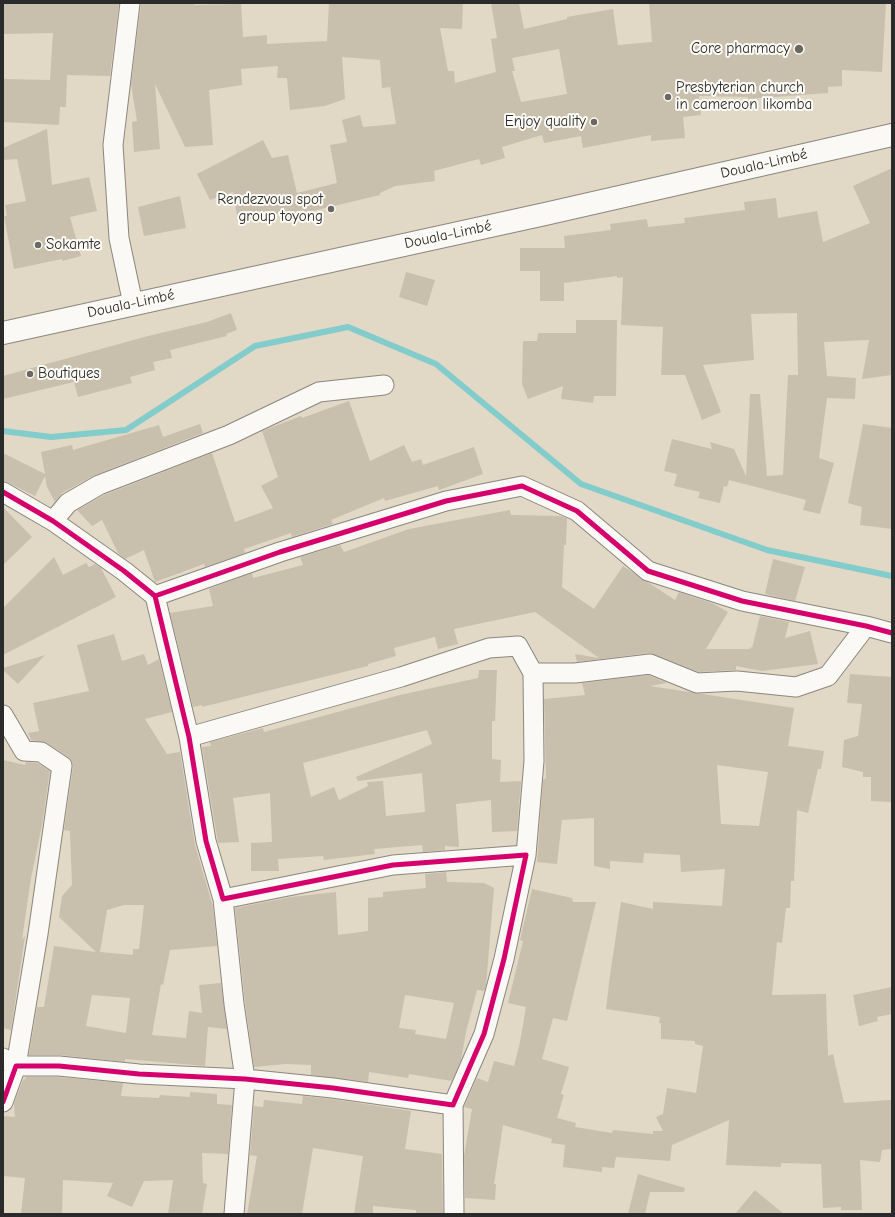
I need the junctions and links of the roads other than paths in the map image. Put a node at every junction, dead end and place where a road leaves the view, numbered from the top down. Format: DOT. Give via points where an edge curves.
graph roads {
  1 [pos="130,3"];
  2 [pos="892,135"];
  3 [pos="133,304"];
  4 [pos="3,333"];
  5 [pos="384,385"];
  6 [pos="3,492"];
  7 [pos="53,521"];
  8 [pos="155,596"];
  9 [pos="866,626"];
  10 [pos="892,633"];
  11 [pos="533,672"];
  12 [pos="3,715"];
  13 [pos="189,737"];
  14 [pos="526,855"];
  15 [pos="223,899"];
  16 [pos="10,1062"];
  17 [pos="245,1079"];
  18 [pos="3,1102"];
  19 [pos="453,1105"];
  20 [pos="234,1214"];
  21 [pos="454,1214"];
  1 -- 3 [label="street" via="113,145 119,238"];
  2 -- 3 [label="highway, Douala-Limbé"];
  3 -- 4 [label="highway, Douala-Limbé"];
  5 -- 7 [label="street" via="319,392 229,436 99,485 68,503"];
  6 -- 7 [label="street"];
  7 -- 8 [label="street"];
  8 -- 9 [label="street" via="280,552 446,501 522,486 577,512 648,571 742,601"];
  8 -- 13 [label="street"];
  9 -- 10 [label="street"];
  9 -- 11 [label="street" via="828,676 796,687 737,681 697,683 650,664 575,673"];
  11 -- 13 [label="street" via="518,646 489,648 401,677"];
  11 -- 14 [label="street" via="534,761"];
  12 -- 16 [label="street" via="24,751 41,752 62,766 38,934"];
  13 -- 15 [label="street" via="206,841"];
  14 -- 15 [label="street" via="393,865"];
  14 -- 19 [label="street" via="504,959 484,1034"];
  15 -- 17 [label="street"];
  16 -- 17 [label="street" via="139,1074"];
  16 -- 18 [label="street"];
  17 -- 19 [label="street"];
  17 -- 20 [label="street"];
  19 -- 21 [label="street"];
}
